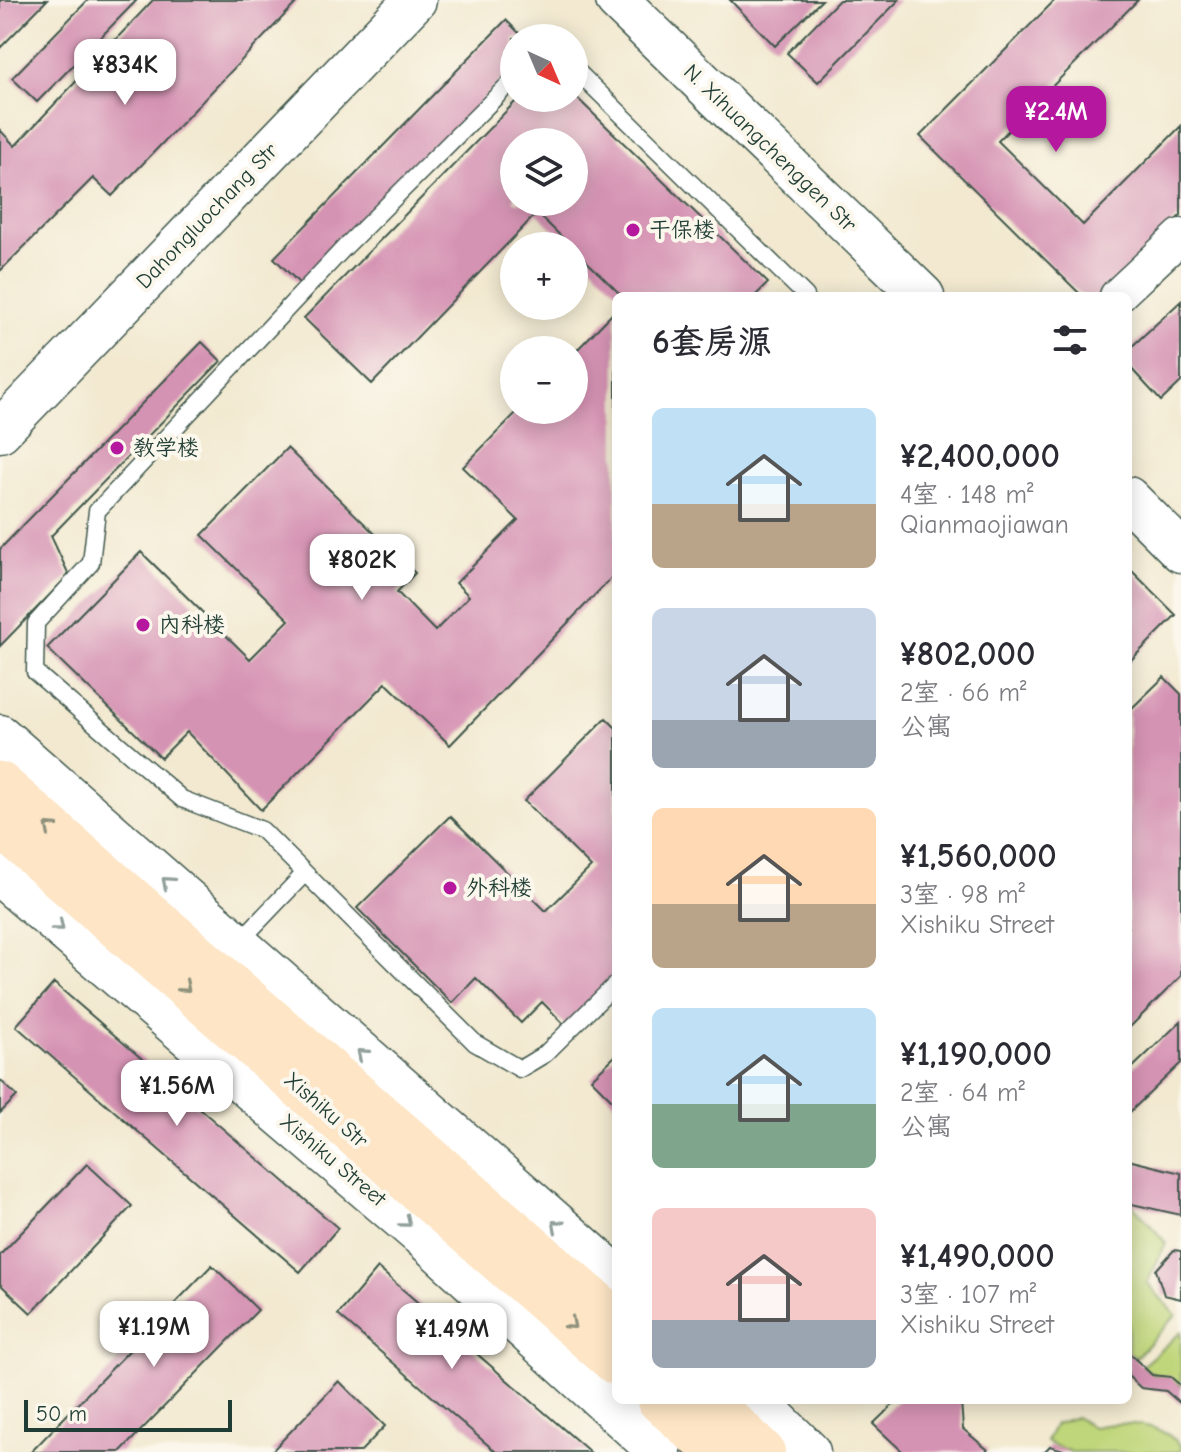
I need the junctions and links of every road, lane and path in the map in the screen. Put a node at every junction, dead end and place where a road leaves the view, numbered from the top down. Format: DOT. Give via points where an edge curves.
graph roads {
  1 [pos="415,0"];
  2 [pos="617,0"];
  3 [pos="588,82"];
  4 [pos="500,93"];
  5 [pos="1181,236"];
  6 [pos="802,292"];
  7 [pos="919,292"];
  8 [pos="1121,292"];
  9 [pos="0,431"];
  10 [pos="1132,502"];
  11 [pos="1181,551"];
  12 [pos="0,736"];
  13 [pos="0,784"];
  14 [pos="0,825"];
  15 [pos="305,873"];
  16 [pos="0,875"];
  17 [pos="237,944"];
  18 [pos="612,988"];
  19 [pos="612,1272"];
  20 [pos="612,1317"];
  21 [pos="612,1360"];
  22 [pos="663,1404"];
  23 [pos="712,1404"];
  24 [pos="760,1404"];
  25 [pos="660,1452"];
  26 [pos="717,1452"];
  27 [pos="763,1452"];
  28 [pos="809,1452"];
  1 -- 9 [label="street, Dahongluochang Str"];
  2 -- 7 [label="street, N. Xihuangchenggen Str"];
  3 -- 6 [label="lane"];
  4 -- 15 [label="lane" via="344,248 97,511 91,563 36,623 35,672 182,799 262,830"];
  5 -- 8 [label="street"];
  10 -- 11 [label="street"];
  17 -- 12 [label="street, one-way"];
  20 -- 13 [label="main road, one-way"];
  14 -- 21 [label="main road, Xishiku Str, one-way"];
  15 -- 17 [label="lane"];
  15 -- 18 [label="lane" via="475,1043 520,1069 545,1054"];
  16 -- 25 [label="street, Xishiku Street, one-way" via="422,1236"];
  19 -- 17 [label="street, one-way"];
  22 -- 26 [label="main road"];
  23 -- 27 [label="main road"];
  24 -- 28 [label="street"];
}
